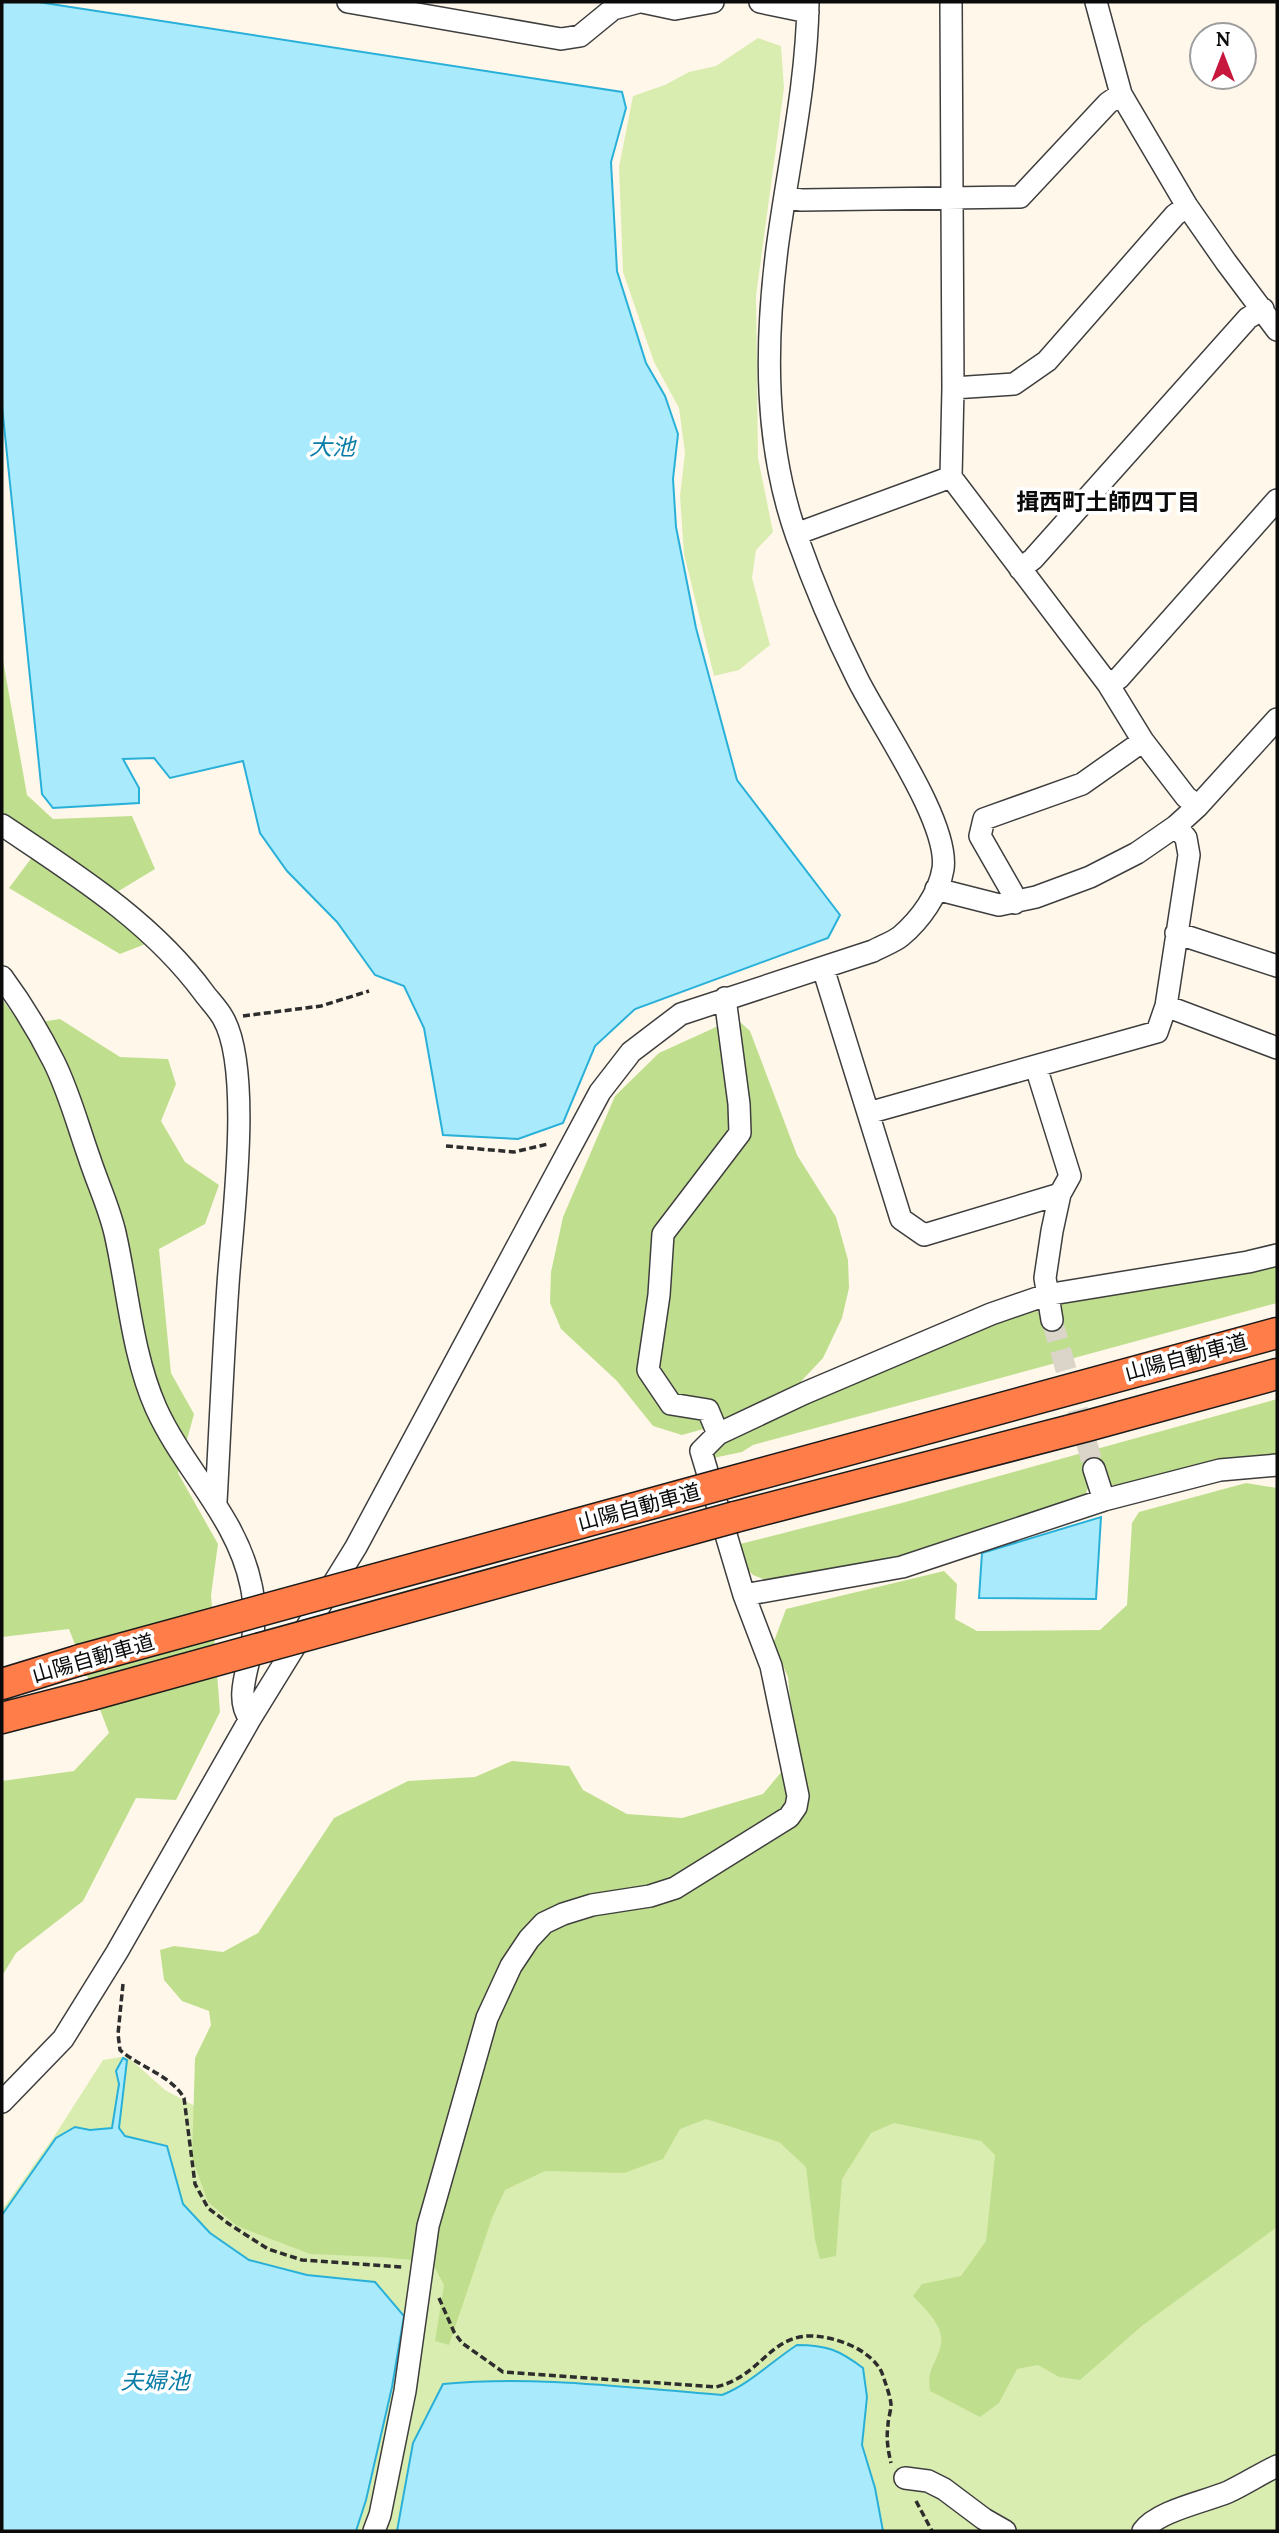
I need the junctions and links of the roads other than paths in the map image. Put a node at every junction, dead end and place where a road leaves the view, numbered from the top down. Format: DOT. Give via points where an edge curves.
graph roads {
  1 [pos="348,2"];
  2 [pos="641,2"];
  3 [pos="713,2"];
  4 [pos="760,2"];
  5 [pos="951,2"];
  6 [pos="1096,2"];
  7 [pos="808,7"];
  8 [pos="1121,94"];
  9 [pos="952,197"];
  10 [pos="785,198"];
  11 [pos="1187,206"];
  12 [pos="1263,309"];
  13 [pos="1277,330"];
  14 [pos="953,388"];
  15 [pos="951,477"];
  16 [pos="1277,500"];
  17 [pos="796,534"];
  18 [pos="1020,569"];
  19 [pos="1108,684"];
  20 [pos="1277,719"];
  21 [pos="1143,741"];
  22 [pos="1198,806"];
  23 [pos="2,825"];
  24 [pos="1175,826"];
  25 [pos="936,889"];
  26 [pos="1015,904"];
  27 [pos="1176,933"];
  28 [pos="1277,966"];
  29 [pos="823,968"];
  30 [pos="2,976"];
  31 [pos="724,998"];
  32 [pos="1166,1006"];
  33 [pos="1277,1048"];
  34 [pos="1036,1067"];
  35 [pos="868,1112"];
  36 [pos="1060,1194"];
  37 [pos="1277,1255"];
  38 [pos="1046,1295"];
  39 [pos="1052,1320"];
  40 [pos="1277,1333"];
  41 [pos="1277,1374"];
  42 [pos="1277,1382"];
  43 [pos="1087,1426"];
  44 [pos="718,1434"];
  45 [pos="1277,1465"];
  46 [pos="1094,1469"];
  47 [pos="1104,1500"];
  48 [pos="216,1502"];
  49 [pos="744,1595"];
  50 [pos="6,1682"];
  51 [pos="2,1718"];
  52 [pos="250,1719"];
  53 [pos="2,2102"];
  54 [pos="1277,2466"];
  55 [pos="905,2478"];
  56 [pos="374,2531"];
  57 [pos="1005,2531"];
  58 [pos="1143,2531"];
  1 -- 2 [label="street" via="561,39 580,36 613,9"];
  2 -- 3 [label="street" via="675,9"];
  4 -- 7 [label="street"];
  5 -- 9 [label="street"];
  6 -- 8 [label="street"];
  7 -- 10 [label="street" via="800,109"];
  8 -- 9 [label="street" via="1020,197"];
  8 -- 11 [label="street"];
  9 -- 10 [label="street"];
  9 -- 14 [label="street"];
  10 -- 17 [label="street" via="769,330 771,418 777,467"];
  11 -- 12 [label="street"];
  11 -- 14 [label="street" via="1046,361 1014,384"];
  12 -- 13 [label="street"];
  12 -- 18 [label="street" via="1248,318"];
  14 -- 15 [label="street"];
  15 -- 17 [label="street"];
  15 -- 18 [label="street"];
  16 -- 19 [label="street" via="1119,678"];
  17 -- 25 [label="street" via="837,637 941,838 943,871"];
  18 -- 19 [label="street"];
  19 -- 21 [label="street"];
  20 -- 22 [label="street"];
  21 -- 22 [label="street"];
  21 -- 26 [label="street" via="1082,784 984,819 980,836"];
  22 -- 24 [label="street"];
  23 -- 48 [label="street" via="150,932 186,968 224,1019 236,1062 238,1130"];
  24 -- 26 [label="street" via="1137,853 1090,877"];
  24 -- 27 [label="street" via="1186,838 1189,855"];
  25 -- 26 [label="street" via="999,905"];
  25 -- 29 [label="street" via="922,914 900,937"];
  27 -- 28 [label="street"];
  27 -- 32 [label="street"];
  29 -- 31 [label="street"];
  29 -- 35 [label="street"];
  30 -- 48 [label="street" via="55,1064 110,1217 141,1363 155,1406 175,1445"];
  31 -- 44 [label="street" via="740,1133 663,1234 648,1370 671,1404 708,1410"];
  31 -- 52 [label="street" via="681,1014 631,1052 600,1092 356,1546"];
  32 -- 33 [label="street"];
  32 -- 34 [label="street" via="1157,1032"];
  34 -- 35 [label="street"];
  34 -- 36 [label="street" via="1070,1176"];
  35 -- 36 [label="street" via="901,1219 924,1235"];
  36 -- 38 [label="street"];
  37 -- 38 [label="street"];
  38 -- 39 [label="street"];
  38 -- 44 [label="street" via="931,1339"];
  40 -- 50 [label="highway, 山陽自動車道, bridge"];
  41 -- 43 [label="highway, 山陽自動車道"];
  42 -- 43 [label="highway"];
  43 -- 51 [label="highway, 山陽自動車道, bridge" via="735,1517"];
  44 -- 49 [label="street" via="701,1451"];
  45 -- 47 [label="street" via="1220,1470"];
  46 -- 47 [label="street"];
  47 -- 49 [label="street" via="902,1567"];
  48 -- 52 [label="street" via="238,1543 251,1585 253,1640 243,1694 243,1709"];
  49 -- 56 [label="street" via="771,1666 798,1796 796,1807 789,1817 674,1888 592,1905 544,1923 511,1966 487,2018 428,2226 405,2392"];
  52 -- 53 [label="street" via="63,2039"];
  54 -- 58 [label="street" via="1171,2513"];
  55 -- 57 [label="street" via="928,2481"];
}
